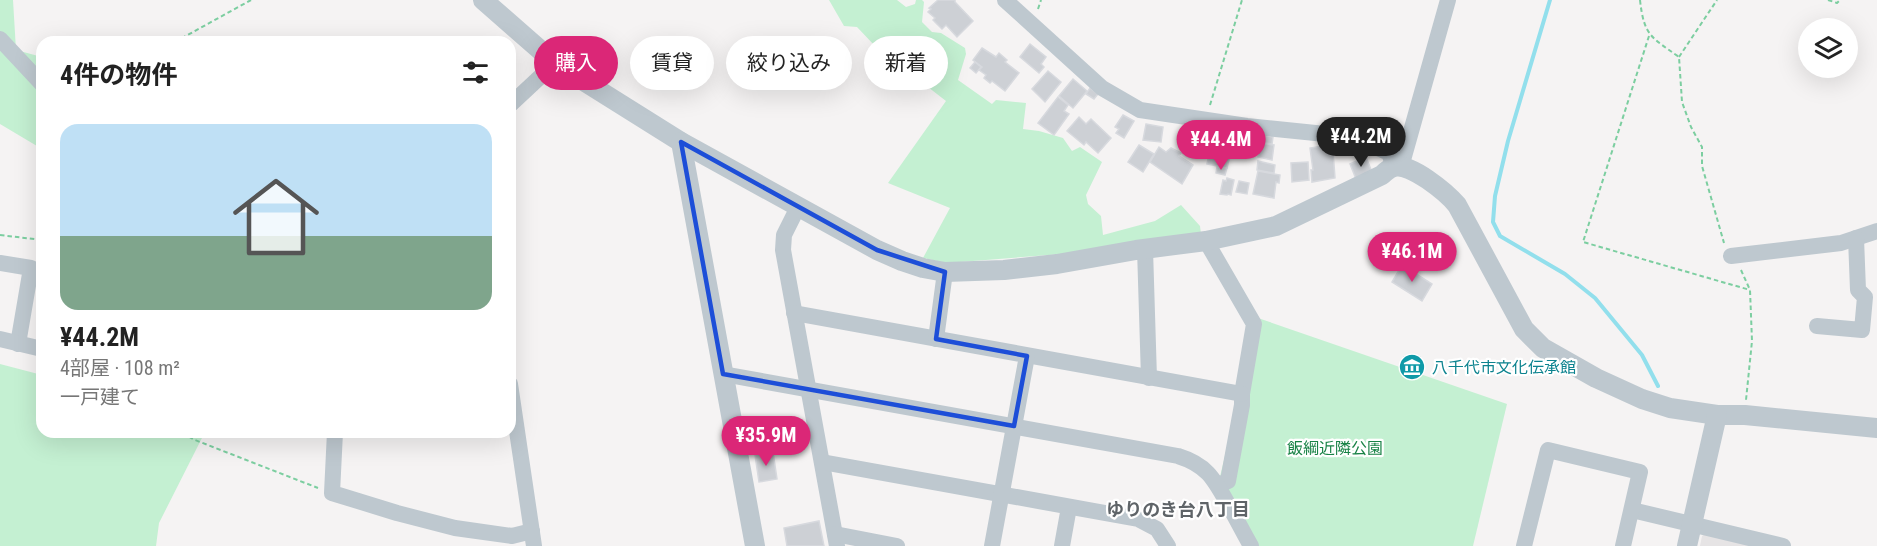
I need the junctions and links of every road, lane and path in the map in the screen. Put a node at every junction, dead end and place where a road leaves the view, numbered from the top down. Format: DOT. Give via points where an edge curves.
graph roads {
  1 [pos="251,0"];
  2 [pos="483,0"];
  3 [pos="1005,0"];
  4 [pos="1242,0"];
  5 [pos="1448,0"];
  6 [pos="1640,0"];
  7 [pos="1717,0"];
  8 [pos="1827,0"];
  9 [pos="1840,0"];
  10 [pos="187,36"];
  11 [pos="1649,36"];
  12 [pos="0,39"];
  13 [pos="534,45"];
  14 [pos="1679,57"];
  15 [pos="36,78"];
  16 [pos="534,83"];
  17 [pos="598,90"];
  18 [pos="516,99"];
  19 [pos="1206,119"];
  20 [pos="681,142"];
  21 [pos="1397,167"];
  22 [pos="798,207"];
  23 [pos="1877,231"];
  24 [pos="0,235"];
  25 [pos="1856,238"];
  26 [pos="36,239"];
  27 [pos="1206,241"];
  28 [pos="1145,249"];
  29 [pos="1731,256"];
  30 [pos="0,263"];
  31 [pos="945,272"];
  32 [pos="1750,290"];
  33 [pos="794,313"];
  34 [pos="1817,326"];
  35 [pos="0,339"];
  36 [pos="936,339"];
  37 [pos="18,344"];
  38 [pos="36,348"];
  39 [pos="1027,356"];
  40 [pos="723,374"];
  41 [pos="1149,378"];
  42 [pos="807,389"];
  43 [pos="1242,394"];
  44 [pos="1716,415"];
  45 [pos="1745,415"];
  46 [pos="1014,426"];
  47 [pos="516,428"];
  48 [pos="1877,428"];
  49 [pos="191,438"];
  50 [pos="335,438"];
  51 [pos="822,462"];
  52 [pos="1218,485"];
  53 [pos="332,493"];
  54 [pos="1001,495"];
  55 [pos="1069,507"];
  56 [pos="1632,510"];
  57 [pos="1692,524"];
  58 [pos="533,539"];
  59 [pos="836,540"];
  60 [pos="755,546"];
  61 [pos="897,546"];
  62 [pos="992,546"];
  63 [pos="1062,546"];
  64 [pos="1168,546"];
  65 [pos="1251,546"];
  66 [pos="1524,546"];
  67 [pos="1623,546"];
  68 [pos="1687,546"];
  69 [pos="1783,546"];
  1 -- 10 [label="path"];
  2 -- 13 [label="street"];
  3 -- 19 [label="street" via="1102,88 1140,110"];
  4 -- 19 [label="path"];
  5 -- 21 [label="street"];
  6 -- 11 [label="path"];
  7 -- 14 [label="path"];
  8 -- 9 [label="path"];
  11 -- 14 [label="path"];
  11 -- 32 [label="path" via="1583,242"];
  12 -- 15 [label="street"];
  14 -- 29 [label="path" via="1682,102 1702,147 1702,166 1726,251"];
  16 -- 18 [label="street"];
  17 -- 20 [label="street"];
  19 -- 21 [label="street" via="1347,137 1389,153"];
  20 -- 22 [label="street"];
  20 -- 40 [label="street"];
  21 -- 27 [label="street" via="1276,226"];
  21 -- 44 [label="street" via="1421,175 1457,205 1524,329 1543,348 1642,399"];
  22 -- 31 [label="street" via="902,261"];
  22 -- 33 [label="street" via="784,235 783,250"];
  23 -- 25 [label="street"];
  24 -- 26 [label="path"];
  25 -- 29 [label="street"];
  25 -- 34 [label="street" via="1858,290 1865,297 1862,330"];
  27 -- 28 [label="street"];
  27 -- 43 [label="street" via="1254,324"];
  28 -- 31 [label="street" via="1057,264"];
  28 -- 41 [label="street"];
  29 -- 32 [label="path"];
  30 -- 37 [label="street" via="31,268"];
  31 -- 36 [label="street"];
  32 -- 45 [label="path" via="1752,342"];
  33 -- 36 [label="street"];
  33 -- 42 [label="street"];
  35 -- 37 [label="street"];
  36 -- 39 [label="street"];
  37 -- 38 [label="street"];
  39 -- 41 [label="street"];
  39 -- 46 [label="street"];
  40 -- 42 [label="street"];
  40 -- 60 [label="street"];
  41 -- 43 [label="street"];
  42 -- 46 [label="street"];
  42 -- 51 [label="street"];
  43 -- 52 [label="street" via="1228,481"];
  44 -- 45 [label="street"];
  44 -- 57 [label="street"];
  45 -- 48 [label="street"];
  46 -- 52 [label="street" via="1178,456 1200,465"];
  46 -- 54 [label="street"];
  47 -- 58 [label="street"];
  49 -- 53 [label="path"];
  50 -- 53 [label="street"];
  51 -- 54 [label="street"];
  51 -- 59 [label="street"];
  52 -- 65 [label="street"];
  53 -- 58 [label="street" via="454,528"];
  54 -- 55 [label="street"];
  54 -- 62 [label="street"];
  55 -- 63 [label="street"];
  55 -- 64 [label="street" via="1144,521 1157,529"];
  56 -- 57 [label="street"];
  56 -- 66 [label="street" via="1640,472 1548,450"];
  56 -- 67 [label="street"];
  57 -- 68 [label="street"];
  57 -- 69 [label="street"];
  59 -- 61 [label="street"];
}
